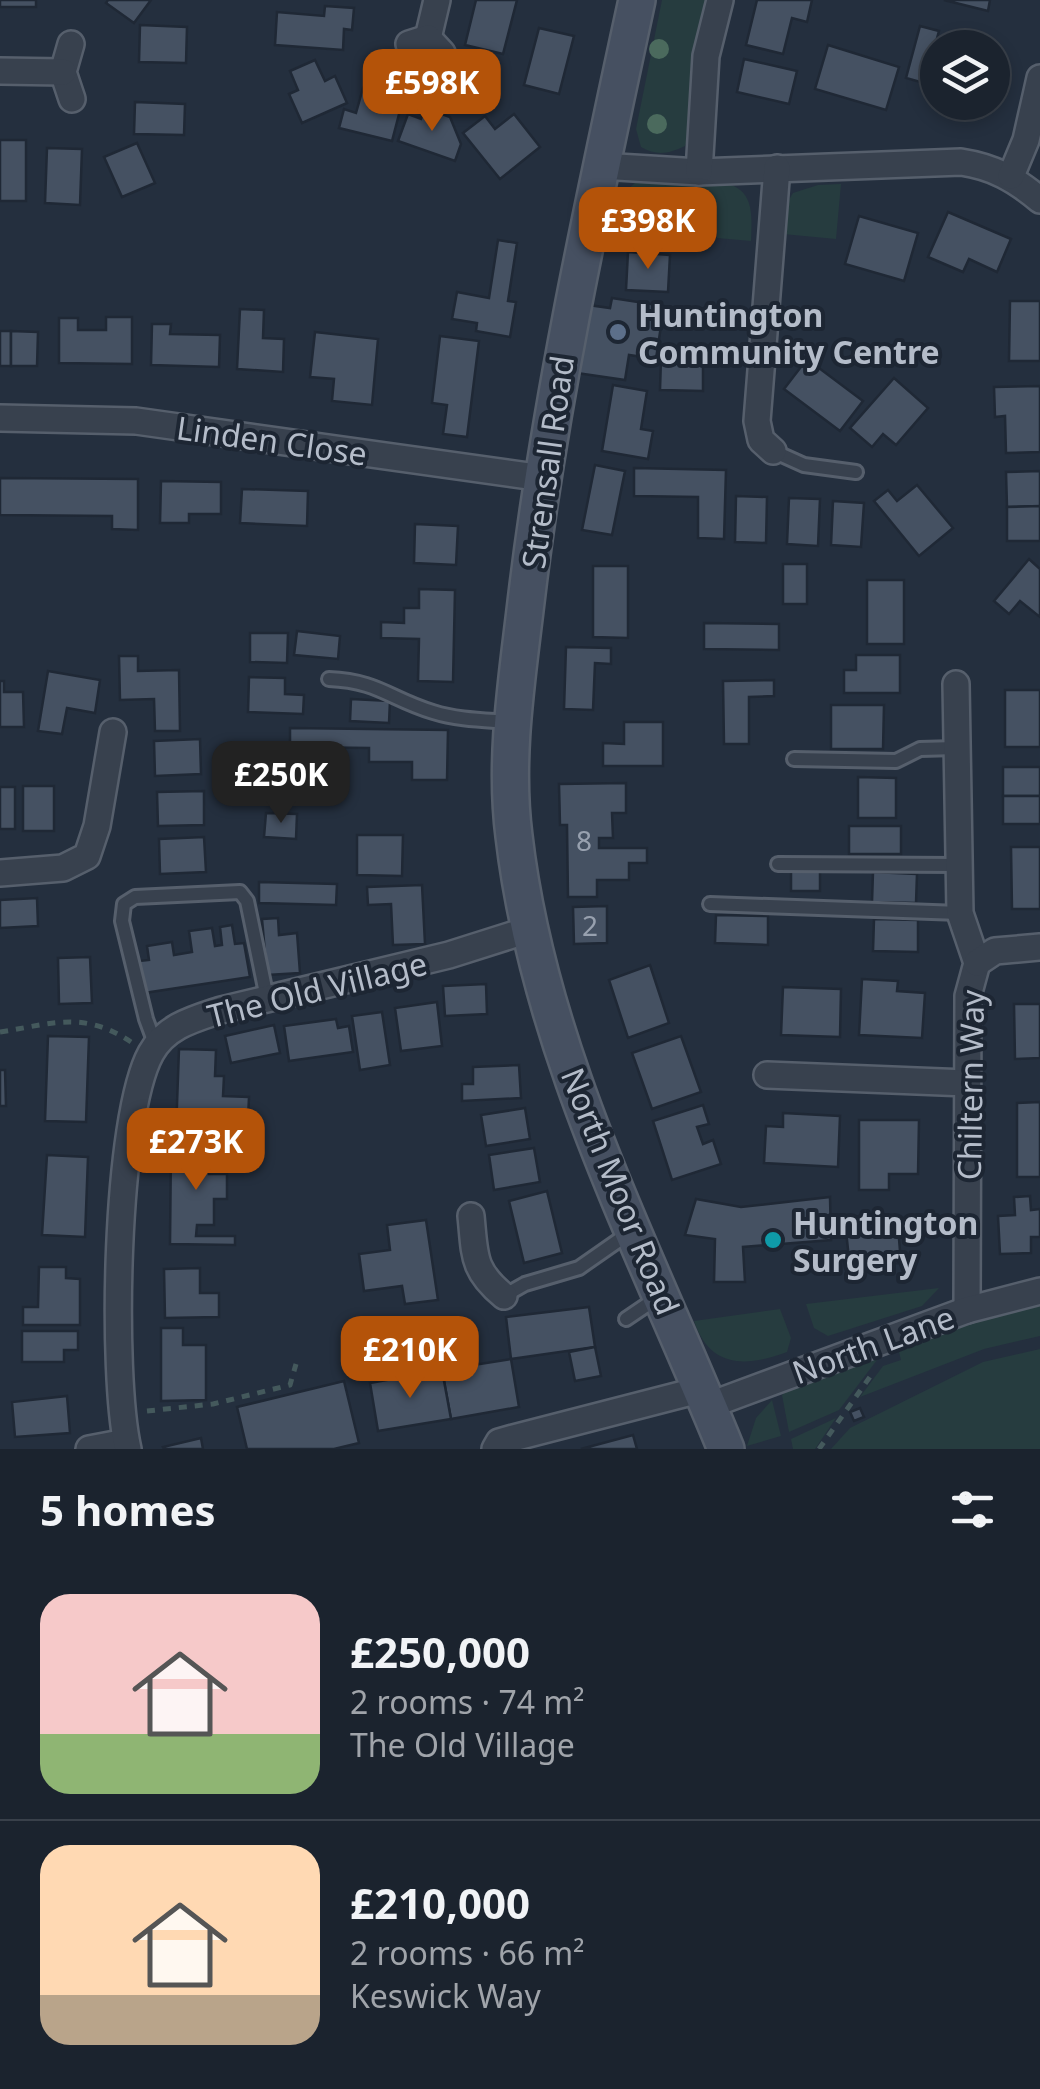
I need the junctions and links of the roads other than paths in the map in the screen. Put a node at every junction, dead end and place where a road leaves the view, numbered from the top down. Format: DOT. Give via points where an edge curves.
graph roads {
  1 [pos="436,0"];
  2 [pos="637,0"];
  3 [pos="720,0"];
  4 [pos="71,44"];
  5 [pos="426,45"];
  6 [pos="0,71"];
  7 [pos="63,72"];
  8 [pos="1040,78"];
  9 [pos="72,99"];
  10 [pos="601,166"];
  11 [pos="777,168"];
  12 [pos="699,172"];
  13 [pos="1011,176"];
  14 [pos="1040,200"];
  15 [pos="0,418"];
  16 [pos="772,451"];
  17 [pos="856,472"];
  18 [pos="543,478"];
  19 [pos="328,679"];
  20 [pos="956,684"];
  21 [pos="514,722"];
  22 [pos="113,732"];
  23 [pos="956,748"];
  24 [pos="794,759"];
  25 [pos="778,864"];
  26 [pos="958,866"];
  27 [pos="0,873"];
  28 [pos="710,904"];
  29 [pos="960,914"];
  30 [pos="530,928"];
  31 [pos="1040,946"];
  32 [pos="977,963"];
  33 [pos="266,998"];
  34 [pos="153,1050"];
  35 [pos="767,1075"];
  36 [pos="967,1083"];
  37 [pos="471,1216"];
  38 [pos="634,1230"];
  39 [pos="1040,1291"];
  40 [pos="662,1295"];
  41 [pos="504,1296"];
  42 [pos="967,1310"];
  43 [pos="626,1318"];
  44 [pos="706,1397"];
  45 [pos="126,1436"];
  46 [pos="90,1449"];
  47 [pos="495,1449"];
  48 [pos="726,1449"];
  1 -- 5 [label="street"];
  2 -- 10 [label="street, Strensall Road"];
  3 -- 12 [label="street" via="706,56"];
  4 -- 7 [label="street"];
  6 -- 7 [label="street"];
  7 -- 9 [label="street"];
  8 -- 13 [label="street"];
  10 -- 12 [label="street"];
  10 -- 18 [label="street, Strensall Road"];
  11 -- 12 [label="street"];
  11 -- 13 [label="street" via="961,162"];
  11 -- 16 [label="street" via="757,421"];
  13 -- 14 [label="street"];
  15 -- 18 [label="street, Linden Close" via="136,421"];
  16 -- 17 [label="lane"];
  18 -- 21 [label="street, Strensall Road"];
  19 -- 21 [label="lane" via="358,680 455,718"];
  20 -- 23 [label="street, Chiltern Way"];
  21 -- 30 [label="street, Strensall Road" via="513,834"];
  22 -- 27 [label="street" via="87,856 64,868"];
  23 -- 24 [label="lane" via="920,749 896,761"];
  23 -- 26 [label="street, Chiltern Way"];
  25 -- 26 [label="lane"];
  26 -- 29 [label="street, Chiltern Way"];
  28 -- 29 [label="lane"];
  29 -- 32 [label="street, Chiltern Way"];
  30 -- 33 [label="street, The Old Village" via="449,956"];
  30 -- 38 [label="street, North Moor Road" via="582,1102"];
  31 -- 32 [label="street" via="995,951"];
  32 -- 36 [label="street, Chiltern Way" via="968,996"];
  33 -- 34 [label="street, The Old Village" via="185,1022"];
  33 -- 34 [label="lane" via="248,901 240,892 135,896 124,904 122,920"];
  34 -- 45 [label="street" via="131,1125 122,1220"];
  35 -- 36 [label="street"];
  36 -- 42 [label="street, Chiltern Way"];
  37 -- 41 [label="street" via="475,1259 484,1280"];
  38 -- 40 [label="street, North Moor Road"];
  38 -- 41 [label="lane" via="580,1268"];
  39 -- 42 [label="street, North Lane"];
  40 -- 43 [label="lane"];
  40 -- 44 [label="street, North Moor Road"];
  42 -- 44 [label="street, North Lane"];
  44 -- 47 [label="street, North Lane" via="499,1442"];
  44 -- 48 [label="street, North Moor Road"];
  45 -- 46 [label="street"];
}
